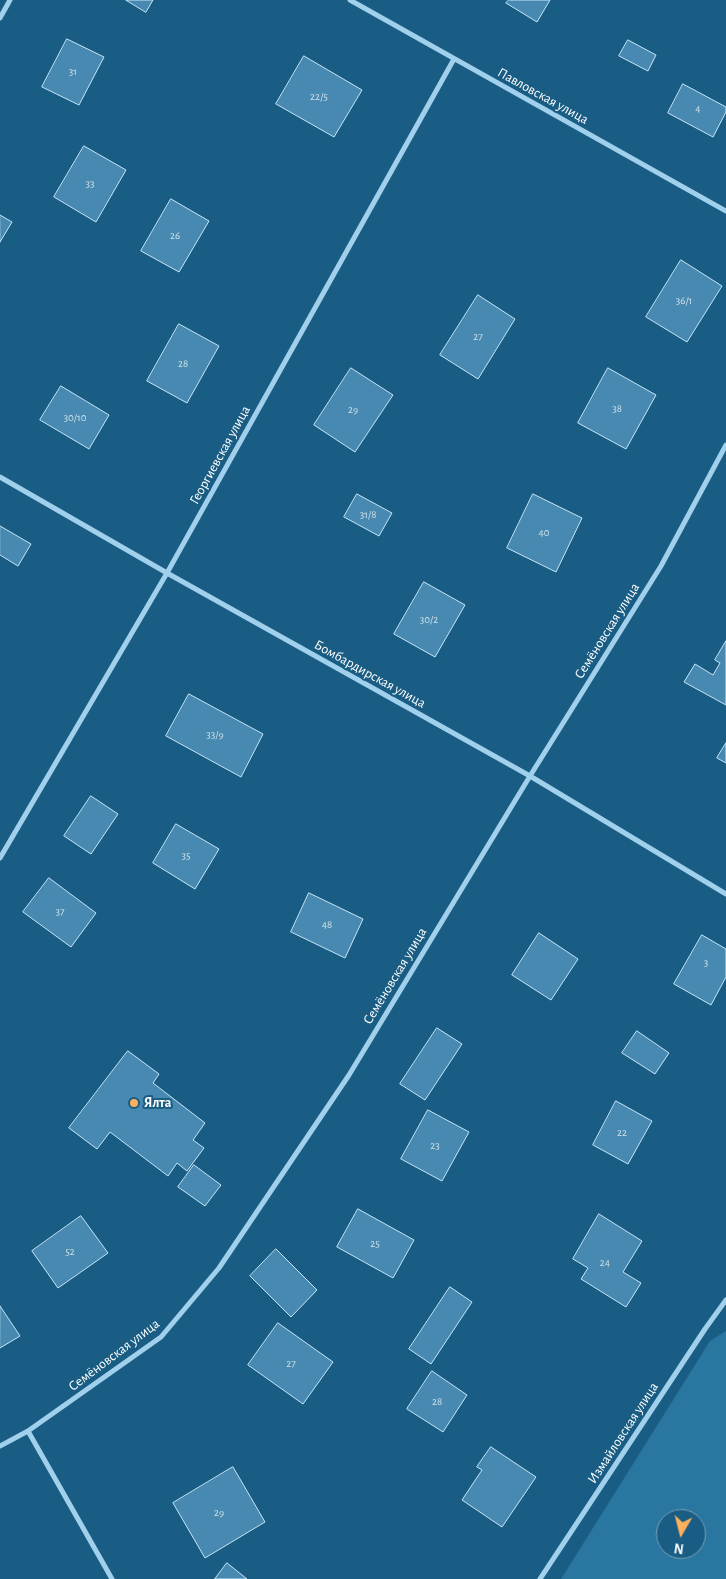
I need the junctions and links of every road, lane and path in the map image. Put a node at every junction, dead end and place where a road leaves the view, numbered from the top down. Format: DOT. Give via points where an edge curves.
graph roads {
  1 [pos="10,0"];
  2 [pos="350,0"];
  3 [pos="0,18"];
  4 [pos="454,59"];
  5 [pos="726,211"];
  6 [pos="726,445"];
  7 [pos="0,477"];
  8 [pos="167,573"];
  9 [pos="530,776"];
  10 [pos="0,858"];
  11 [pos="726,894"];
  12 [pos="726,1300"];
  13 [pos="28,1431"];
  14 [pos="0,1446"];
  15 [pos="112,1579"];
  16 [pos="540,1579"];
  1 -- 3 [label="street"];
  2 -- 4 [label="street, Павловская улица"];
  4 -- 5 [label="street, Павловская улица"];
  4 -- 8 [label="street, Георгиевская улица"];
  6 -- 9 [label="street, Семёновская улица" via="661,566"];
  7 -- 8 [label="street, Бомбардирская улица"];
  8 -- 9 [label="street, Бомбардирская улица"];
  8 -- 10 [label="street, Георгиевская улица"];
  9 -- 11 [label="street, Бомбардирская улица"];
  9 -- 13 [label="street, Семёновская улица" via="349,1075 219,1268 161,1337"];
  12 -- 16 [label="street, Измайловская улица"];
  13 -- 14 [label="street, Семёновская улица"];
  13 -- 15 [label="street"];
}
